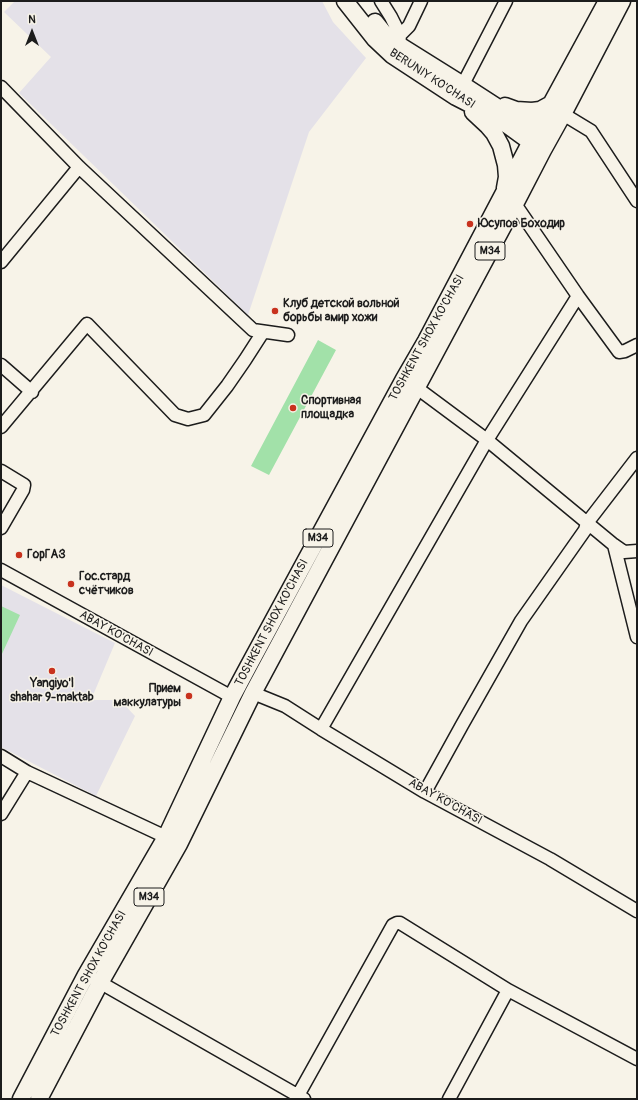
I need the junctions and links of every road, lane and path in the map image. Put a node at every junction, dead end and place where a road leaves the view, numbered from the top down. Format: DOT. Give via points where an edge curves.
graph roads {
  1 [pos="345,1"];
  2 [pos="358,1"];
  3 [pos="381,1"];
  4 [pos="421,1"];
  5 [pos="506,1"];
  6 [pos="607,1"];
  7 [pos="622,1"];
  8 [pos="379,36"];
  9 [pos="397,45"];
  10 [pos="1,87"];
  11 [pos="461,94"];
  12 [pos="483,98"];
  13 [pos="557,109"];
  14 [pos="540,140"];
  15 [pos="79,167"];
  16 [pos="510,198"];
  17 [pos="637,201"];
  18 [pos="1,262"];
  19 [pos="578,296"];
  20 [pos="263,332"];
  21 [pos="288,335"];
  22 [pos="432,345"];
  23 [pos="637,345"];
  24 [pos="1,365"];
  25 [pos="417,388"];
  26 [pos="32,392"];
  27 [pos="1,427"];
  28 [pos="487,440"];
  29 [pos="637,458"];
  30 [pos="1,471"];
  31 [pos="587,523"];
  32 [pos="1,528"];
  33 [pos="614,545"];
  34 [pos="637,551"];
  35 [pos="1,570"];
  36 [pos="637,637"];
  37 [pos="235,691"];
  38 [pos="250,700"];
  39 [pos="321,729"];
  40 [pos="1,756"];
  41 [pos="27,772"];
  42 [pos="425,792"];
  43 [pos="1,814"];
  44 [pos="166,837"];
  45 [pos="637,911"];
  46 [pos="86,975"];
  47 [pos="100,983"];
  48 [pos="508,990"];
  49 [pos="637,1059"];
  50 [pos="300,1098"];
  51 [pos="21,1099"];
  52 [pos="39,1099"];
  53 [pos="449,1099"];
  1 -- 8 [label="main road, BERUNIY KO'CHASI"];
  2 -- 8 [label="main road, BERUNIY KO'CHASI"];
  3 -- 9 [label="street" via="391,17"];
  4 -- 9 [label="street"];
  5 -- 11 [label="street"];
  6 -- 13 [label="main road, TOSHKENT SHOX KO'CHASI / M34"];
  7 -- 13 [label="main road, TOSHKENT SHOX KO'CHASI / M34"];
  8 -- 9 [label="main road, BERUNIY KO'CHASI"];
  9 -- 11 [label="main road, BERUNIY KO'CHASI"];
  10 -- 15 [label="street"];
  11 -- 12 [label="main road, BERUNIY KO'CHASI"];
  11 -- 14 [label="main road, BERUNIY KO'CHASI" via="499,119"];
  11 -- 16 [label="main road" via="501,146"];
  12 -- 13 [label="main road" via="523,111"];
  12 -- 14 [label="main road, BERUNIY KO'CHASI"];
  13 -- 14 [label="main road, TOSHKENT SHOX KO'CHASI / M34"];
  13 -- 17 [label="street" via="591,131"];
  14 -- 16 [label="main road, TOSHKENT SHOX KO'CHASI / M34"];
  15 -- 18 [label="street"];
  15 -- 20 [label="street" via="253,330"];
  16 -- 19 [label="street"];
  16 -- 22 [label="main road, TOSHKENT SHOX KO'CHASI / M34"];
  19 -- 23 [label="street" via="619,352"];
  19 -- 28 [label="street"];
  20 -- 21 [label="street"];
  20 -- 26 [label="street" via="204,415 193,418 175,415 88,324"];
  22 -- 25 [label="main road, TOSHKENT SHOX KO'CHASI / M34"];
  22 -- 37 [label="main road, TOSHKENT SHOX KO'CHASI / M34" via="404,379"];
  24 -- 26 [label="street"];
  25 -- 28 [label="street"];
  25 -- 38 [label="main road, M34"];
  26 -- 27 [label="street"];
  28 -- 31 [label="street"];
  28 -- 39 [label="street"];
  29 -- 31 [label="street"];
  30 -- 32 [label="street" via="24,485"];
  31 -- 33 [label="street"];
  31 -- 42 [label="street" via="585,530 521,622"];
  33 -- 34 [label="street" via="624,552"];
  33 -- 36 [label="street"];
  35 -- 37 [label="street, ABAY KO'CHASI"];
  37 -- 38 [label="main road"];
  37 -- 44 [label="main road, TOSHKENT SHOX KO'CHASI / M34"];
  38 -- 39 [label="street, ABAY KO'CHASI" via="285,706"];
  38 -- 47 [label="main road, TOSHKENT SHOX KO'CHASI / M34" via="179,844"];
  39 -- 42 [label="street, ABAY KO'CHASI"];
  40 -- 41 [label="street"];
  41 -- 43 [label="street"];
  41 -- 44 [label="street"];
  42 -- 45 [label="street, ABAY KO'CHASI" via="550,859"];
  44 -- 46 [label="main road, TOSHKENT SHOX KO'CHASI / M34"];
  46 -- 47 [label="street"];
  46 -- 51 [label="main road, TOSHKENT SHOX KO'CHASI / M34"];
  47 -- 50 [label="street"];
  47 -- 52 [label="main road, TOSHKENT SHOX KO'CHASI / M34"];
  48 -- 49 [label="street"];
  48 -- 50 [label="street" via="400,923 395,923"];
  48 -- 53 [label="street"];
}
